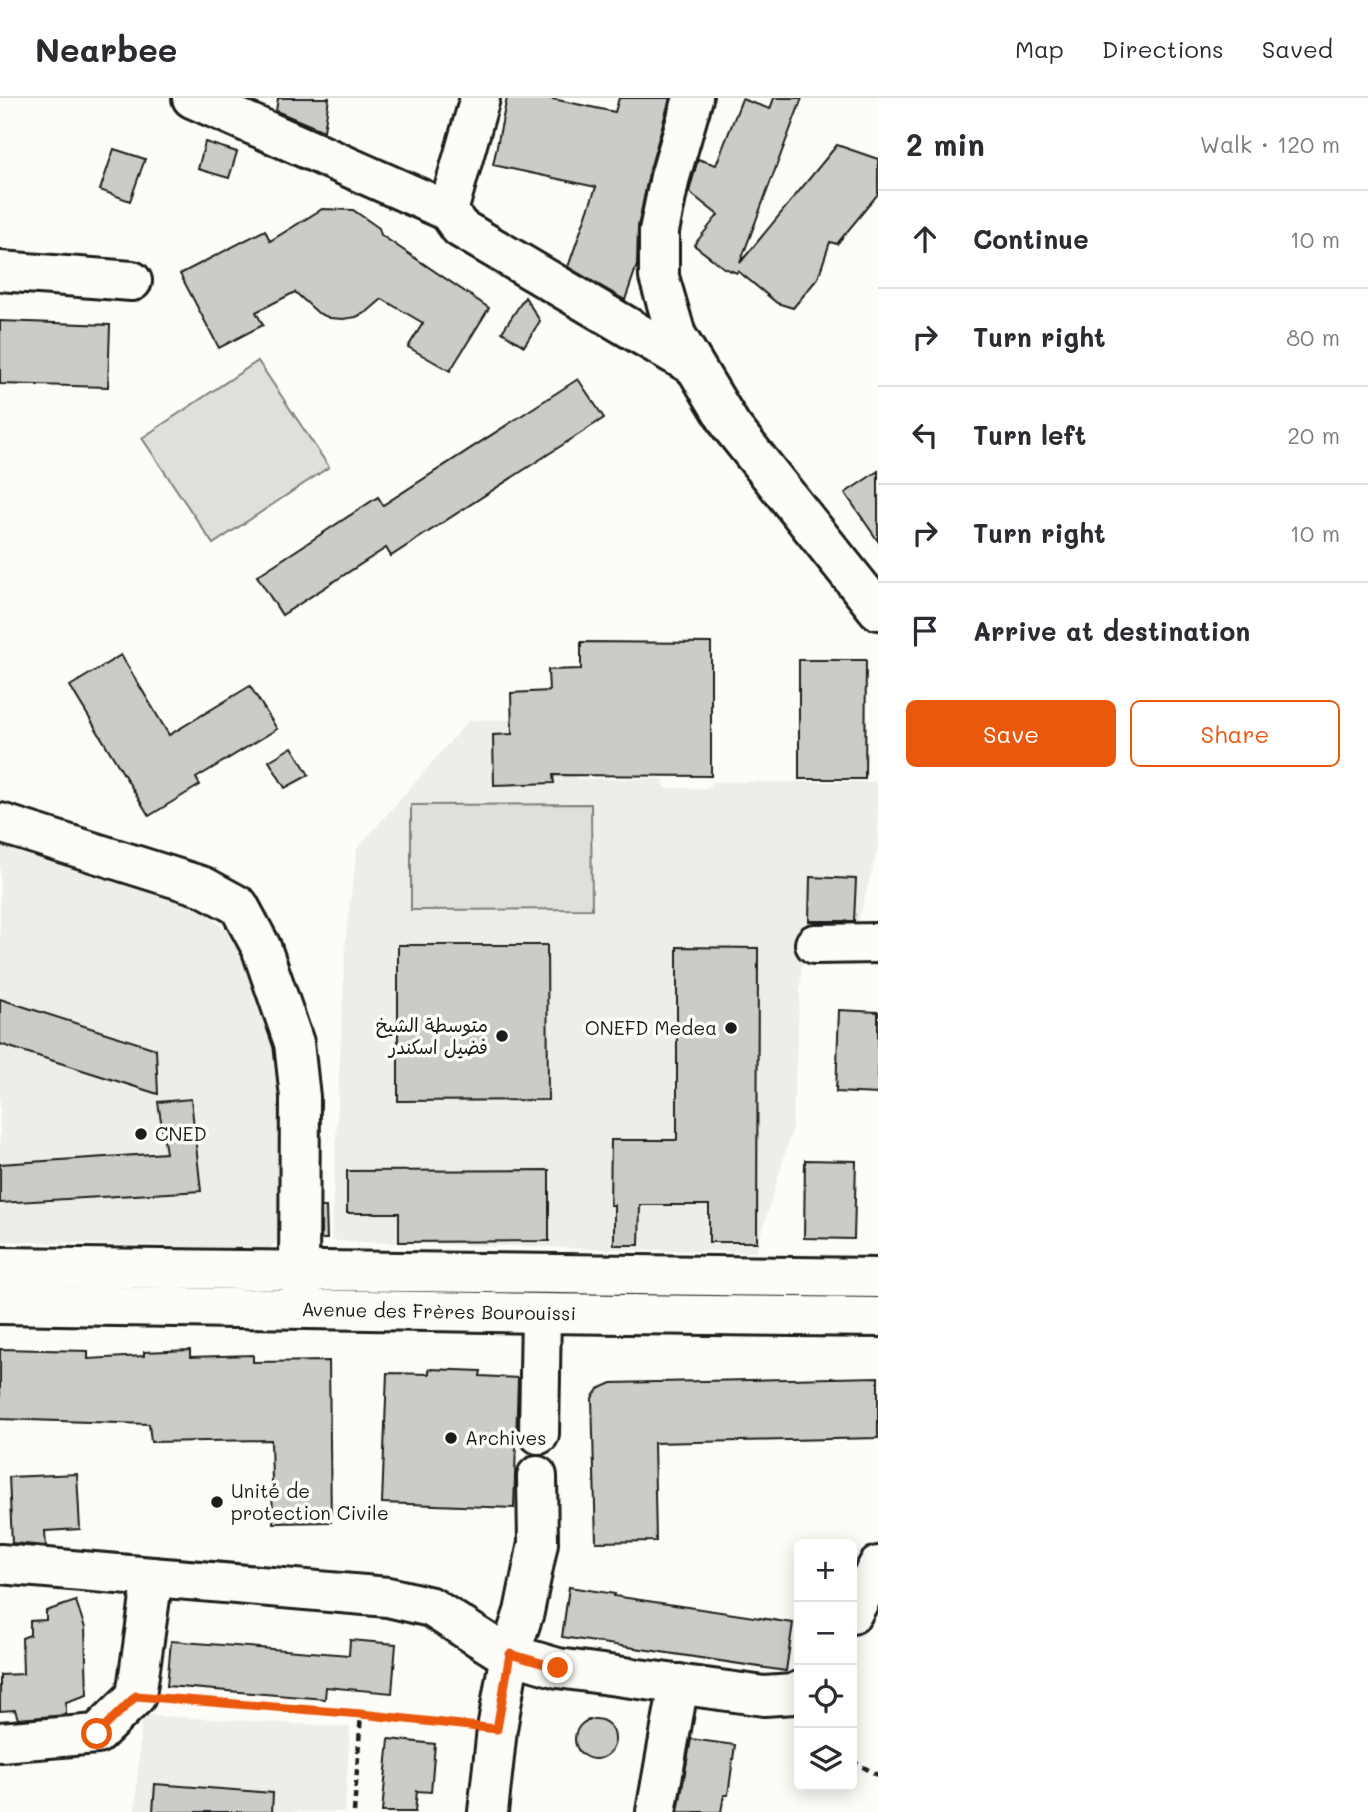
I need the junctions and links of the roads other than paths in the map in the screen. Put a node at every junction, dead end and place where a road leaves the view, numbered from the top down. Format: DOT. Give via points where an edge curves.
graph roads {
  1 [pos="192,98"];
  2 [pos="480,98"];
  3 [pos="693,98"];
  4 [pos="449,211"];
  5 [pos="0,271"];
  6 [pos="132,281"];
  7 [pos="696,367"];
  8 [pos="873,596"];
  9 [pos="0,823"];
  10 [pos="878,943"];
  11 [pos="816,944"];
  12 [pos="0,1267"];
  13 [pos="299,1271"];
  14 [pos="878,1278"];
  15 [pos="0,1304"];
  16 [pos="304,1309"];
  17 [pos="541,1313"];
  18 [pos="878,1317"];
  19 [pos="539,1434"];
  20 [pos="537,1476"];
  21 [pos="0,1564"];
  22 [pos="878,1566"];
  23 [pos="153,1577"];
  24 [pos="857,1605"];
  25 [pos="510,1654"];
  26 [pos="680,1684"];
  27 [pos="794,1694"];
  28 [pos="0,1742"];
  29 [pos="488,1812"];
  30 [pos="656,1812"];
  1 -- 4 [label="street"];
  2 -- 4 [label="street"];
  3 -- 7 [label="street" via="659,231 659,277 676,335"];
  4 -- 7 [label="street" via="460,228"];
  5 -- 6 [label="street"];
  7 -- 8 [label="street" via="731,426"];
  9 -- 13 [label="street" via="204,887 239,906 261,947 293,1043 300,1097"];
  10 -- 11 [label="street"];
  12 -- 13 [label="street"];
  13 -- 14 [label="street"];
  13 -- 16 [label="street"];
  15 -- 16 [label="street, Avenue des Frères Bourouissi"];
  16 -- 17 [label="street, Avenue des Frères Bourouissi"];
  17 -- 18 [label="street, Avenue des Frères Bourouissi"];
  17 -- 19 [label="street"];
  20 -- 25 [label="street" via="538,1543"];
  21 -- 23 [label="street"];
  22 -- 24 [label="street"];
  23 -- 25 [label="street" via="388,1597 431,1606"];
  23 -- 28 [label="street" via="136,1696 97,1734"];
  25 -- 26 [label="street" via="558,1668"];
  25 -- 29 [label="street"];
  26 -- 27 [label="street" via="765,1696"];
  26 -- 30 [label="street"];
}
